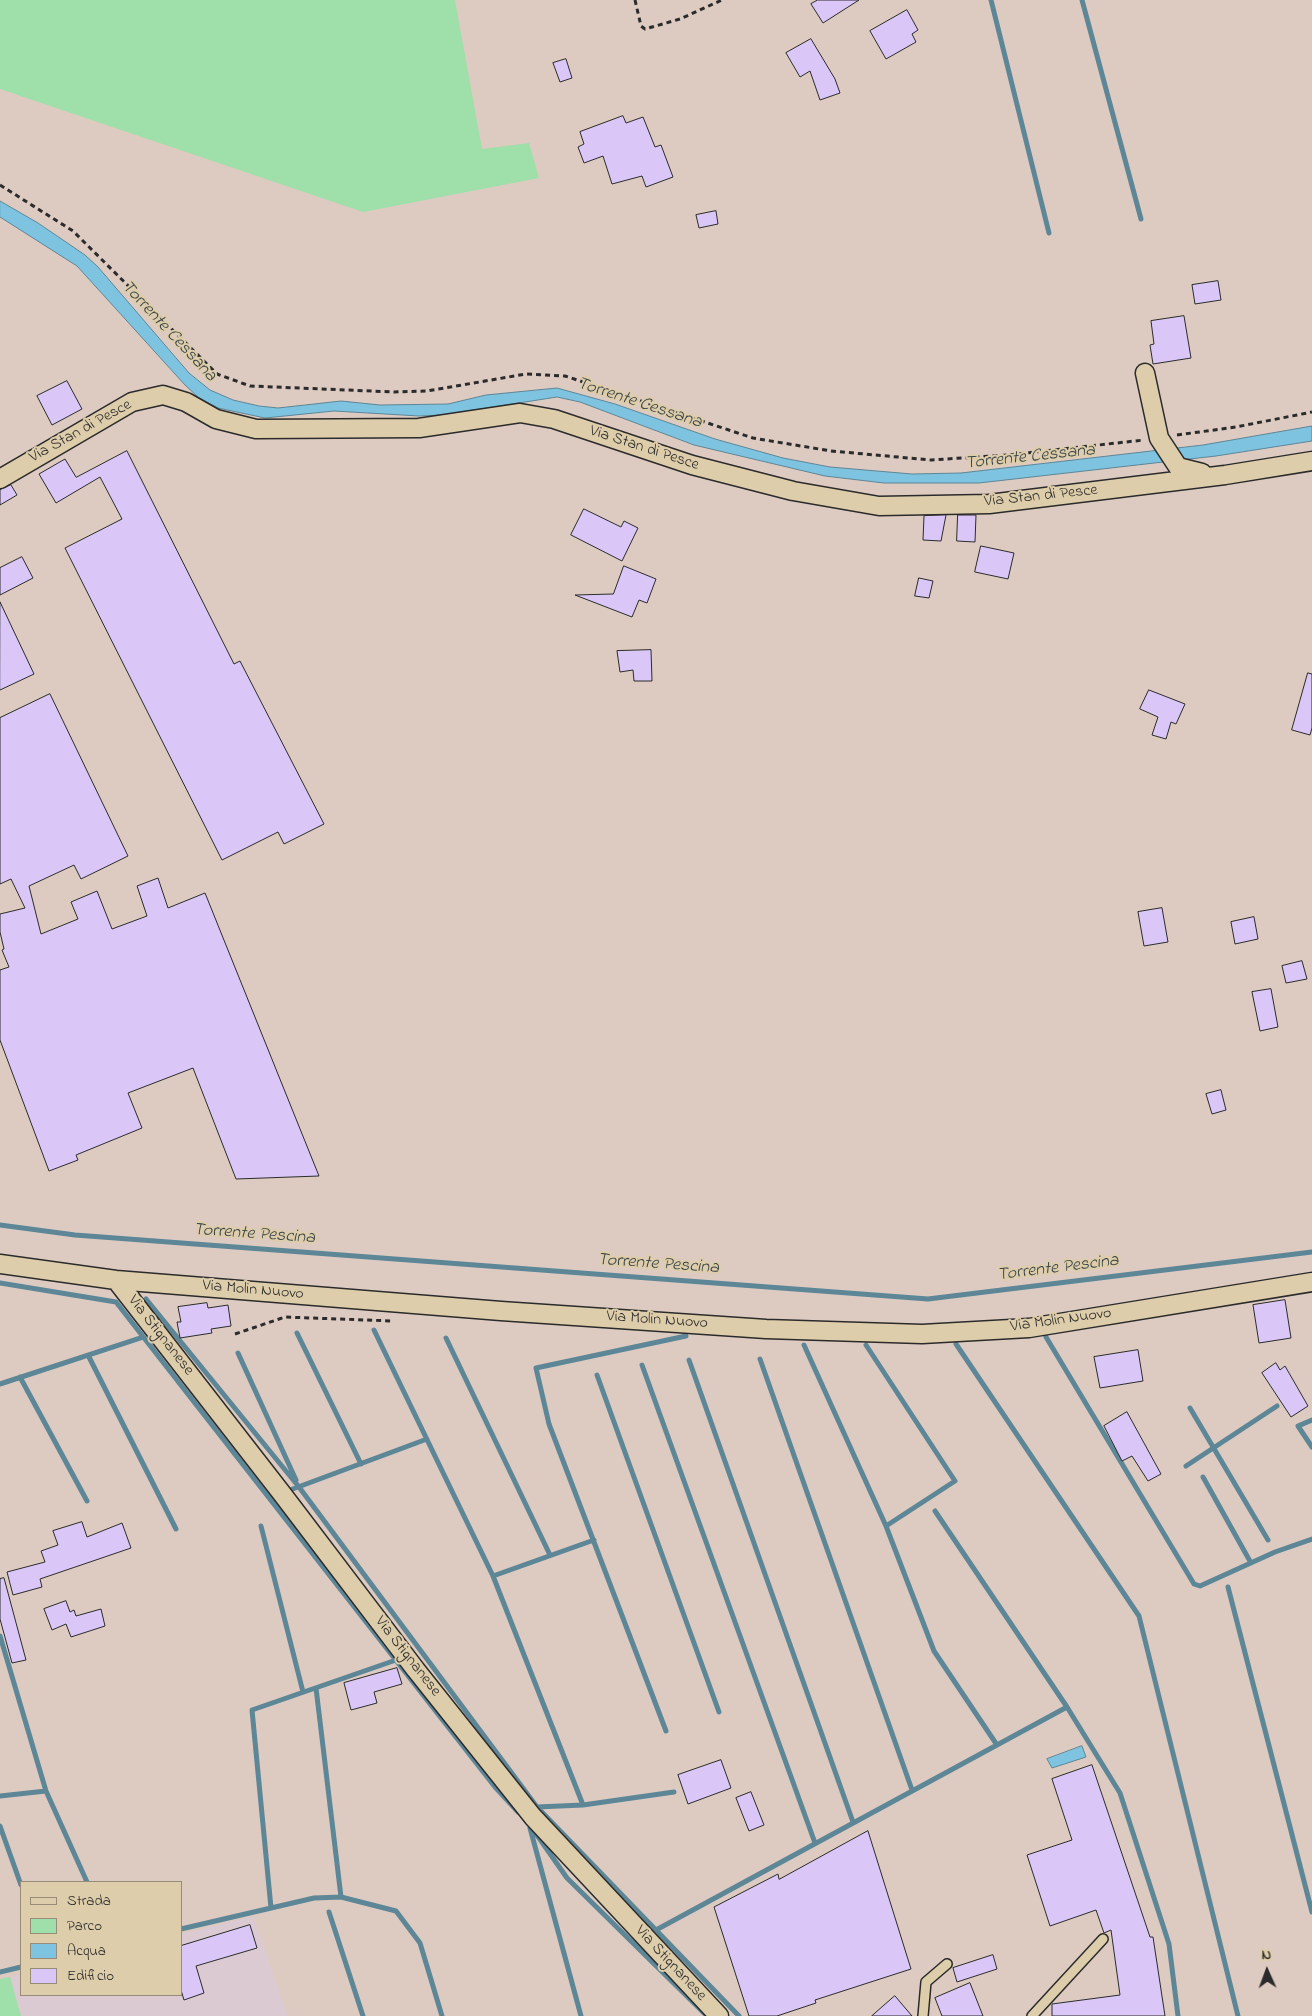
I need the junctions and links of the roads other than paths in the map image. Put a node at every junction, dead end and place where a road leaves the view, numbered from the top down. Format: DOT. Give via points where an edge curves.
graph roads {
  1 [pos="1144,373"];
  2 [pos="1312,461"];
  3 [pos="1225,475"];
  4 [pos="0,478"];
  5 [pos="0,1264"];
  6 [pos="116,1280"];
  7 [pos="1312,1282"];
  8 [pos="1103,1939"];
  9 [pos="947,1964"];
  10 [pos="719,2016"];
  11 [pos="923,2016"];
  12 [pos="1032,2016"];
  1 -- 3 [label="street" via="1159,438 1175,464 1187,471"];
  2 -- 3 [label="street, Via Stan di Pesce"];
  3 -- 4 [label="street, Via Stan di Pesce" via="989,504 880,506 784,489 692,465 554,419 520,413 419,428 256,429 216,419 186,402 163,395 132,402"];
  5 -- 6 [label="street, Via Molin Nuovo"];
  6 -- 7 [label="street, Via Molin Nuovo" via="520,1312 766,1328 922,1334 1029,1328"];
  6 -- 10 [label="street, Via Stignanese" via="527,1809"];
  8 -- 12 [label="lane"];
  9 -- 11 [label="lane" via="926,1982"];
}
